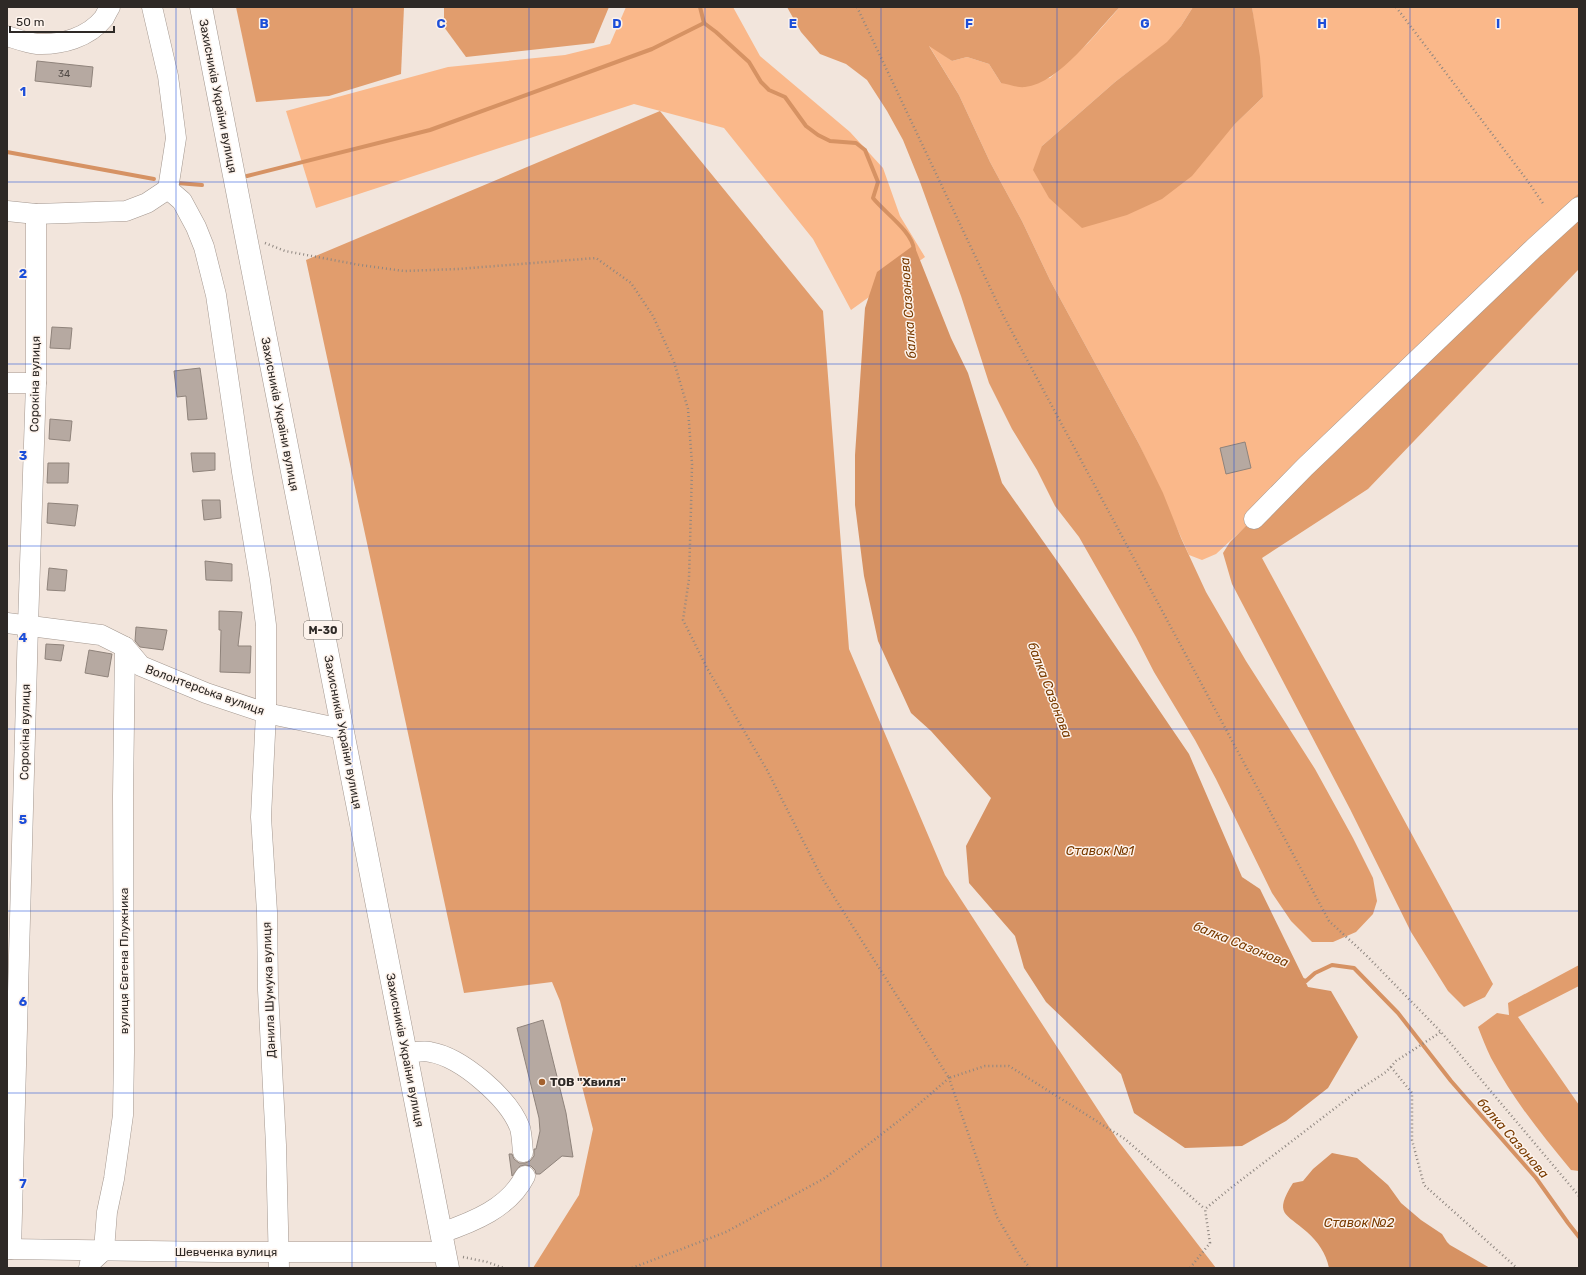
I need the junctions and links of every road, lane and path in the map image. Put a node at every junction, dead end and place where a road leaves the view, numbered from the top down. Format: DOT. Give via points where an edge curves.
graph roads {
  1 [pos="110,7"];
  2 [pos="152,7"];
  3 [pos="201,7"];
  4 [pos="857,7"];
  5 [pos="1396,7"];
  6 [pos="7,36"];
  7 [pos="168,189"];
  8 [pos="1544,205"];
  9 [pos="1579,207"];
  10 [pos="7,211"];
  11 [pos="36,214"];
  12 [pos="245,234"];
  13 [pos="7,383"];
  14 [pos="36,383"];
  15 [pos="1254,518"];
  16 [pos="7,623"];
  17 [pos="28,625"];
  18 [pos="125,647"];
  19 [pos="266,713"];
  20 [pos="342,729"];
  21 [pos="1441,1032"];
  22 [pos="406,1053"];
  23 [pos="1390,1067"];
  24 [pos="949,1078"];
  25 [pos="523,1152"];
  26 [pos="526,1176"];
  27 [pos="1579,1196"];
  28 [pos="1205,1209"];
  29 [pos="9,1249"];
  30 [pos="104,1250"];
  31 [pos="444,1251"];
  32 [pos="278,1260"];
  33 [pos="89,1268"];
  34 [pos="504,1268"];
  35 [pos="632,1268"];
  36 [pos="1030,1268"];
  37 [pos="1190,1268"];
  38 [pos="1517,1268"];
  1 -- 6 [label="street" via="103,19 82,35 67,42 36,44"];
  2 -- 7 [label="street" via="168,76 176,138"];
  3 -- 12 [label="highway, Захисників України вулиця / М-30"];
  4 -- 21 [label="path" via="1004,318 1329,920"];
  5 -- 8 [label="path"];
  7 -- 11 [label="street" via="146,203 126,211"];
  7 -- 19 [label="street, Данила Шумука вулиця" via="182,201 196,227 204,247 216,295 265,617"];
  9 -- 15 [label="street"];
  10 -- 11 [label="street"];
  11 -- 14 [label="street, Сорокіна вулиця"];
  12 -- 20 [label="highway, Захисників України вулиця / М-30"];
  12 -- 24 [label="path" via="285,251 360,266 404,271 596,258 631,283 653,316 674,362 688,409 692,464 691,508 689,579 683,620 707,668 767,770 822,878"];
  13 -- 14 [label="street"];
  14 -- 17 [label="street, Сорокіна вулиця"];
  16 -- 17 [label="street, Волонтерська вулиця"];
  17 -- 18 [label="street, Волонтерська вулиця" via="101,635"];
  17 -- 29 [label="street, Сорокіна вулиця"];
  18 -- 19 [label="street, Волонтерська вулиця" via="141,666 206,693"];
  18 -- 30 [label="street, вулиця Євгена Плужника" via="123,1116 107,1212"];
  19 -- 20 [label="street, Волонтерська вулиця"];
  19 -- 32 [label="street, Данила Шумука вулиця" via="261,817 276,1145"];
  20 -- 22 [label="highway, Захисників України вулиця / М-30"];
  21 -- 23 [label="path"];
  21 -- 27 [label="path"];
  22 -- 25 [label="street" via="429,1051 446,1055 482,1080 513,1113 520,1128"];
  22 -- 31 [label="highway, Захисників України вулиця / М-30"];
  23 -- 28 [label="path"];
  23 -- 38 [label="path" via="1412,1093 1412,1140 1424,1185"];
  24 -- 28 [label="path" via="985,1066 1009,1066 1126,1139"];
  24 -- 35 [label="path" via="825,1178 726,1232"];
  24 -- 36 [label="path" via="997,1217"];
  26 -- 31 [label="street" via="508,1200 471,1222"];
  28 -- 37 [label="path" via="1210,1243"];
  29 -- 30 [label="street, Шевченка вулиця"];
  30 -- 32 [label="street, Шевченка вулиця"];
  30 -- 33 [label="street" via="90,1263"];
  31 -- 32 [label="street, Шевченка вулиця"];
  31 -- 34 [label="path"];
}
